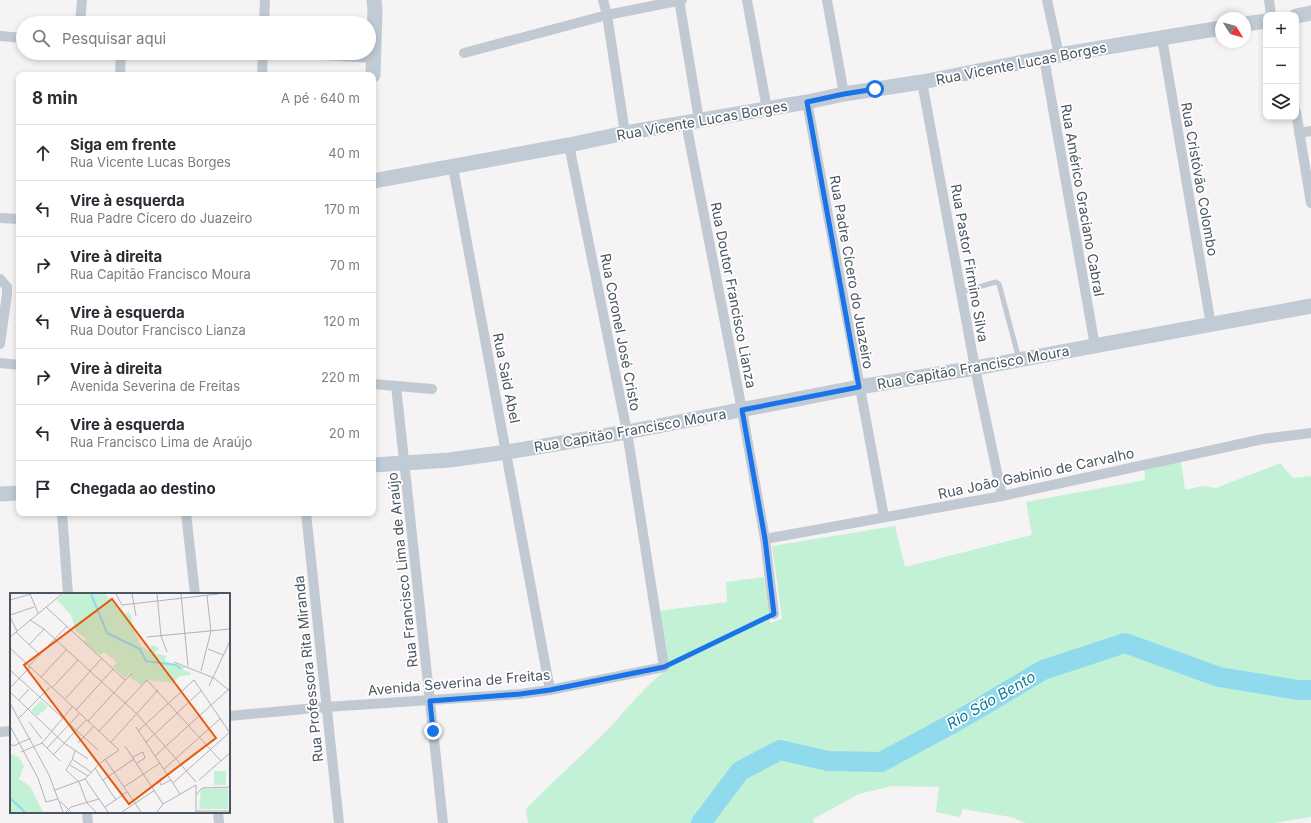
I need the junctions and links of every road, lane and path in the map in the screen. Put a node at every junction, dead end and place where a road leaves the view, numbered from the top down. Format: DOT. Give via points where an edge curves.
graph roads {
  1 [pos="82,0"];
  2 [pos="265,0"];
  3 [pos="374,0"];
  4 [pos="603,0"];
  5 [pos="679,0"];
  6 [pos="682,0"];
  7 [pos="748,0"];
  8 [pos="827,0"];
  9 [pos="1047,0"];
  10 [pos="1269,0"];
  11 [pos="1271,12"];
  12 [pos="1311,13"];
  13 [pos="607,15"];
  14 [pos="1299,15"];
  15 [pos="81,16"];
  16 [pos="264,16"];
  17 [pos="375,16"];
  18 [pos="1263,21"];
  19 [pos="1251,23"];
  20 [pos="1215,29"];
  21 [pos="0,36"];
  22 [pos="16,37"];
  23 [pos="1162,38"];
  24 [pos="464,53"];
  25 [pos="1059,55"];
  26 [pos="1044,58"];
  27 [pos="121,60"];
  28 [pos="263,60"];
  29 [pos="374,60"];
  30 [pos="120,72"];
  31 [pos="262,72"];
  32 [pos="373,72"];
  33 [pos="922,82"];
  34 [pos="844,94"];
  35 [pos="807,102"];
  36 [pos="767,109"];
  37 [pos="1298,120"];
  38 [pos="693,122"];
  39 [pos="1311,132"];
  40 [pos="625,133"];
  41 [pos="1300,133"];
  42 [pos="569,145"];
  43 [pos="453,167"];
  44 [pos="376,180"];
  45 [pos="1311,203"];
  46 [pos="0,218"];
  47 [pos="16,219"];
  48 [pos="0,279"];
  49 [pos="961,292"];
  50 [pos="1311,306"];
  51 [pos="1211,325"];
  52 [pos="0,344"];
  53 [pos="1095,346"];
  54 [pos="1019,360"];
  55 [pos="0,363"];
  56 [pos="16,365"];
  57 [pos="975,368"];
  58 [pos="376,384"];
  59 [pos="396,386"];
  60 [pos="859,387"];
  61 [pos="432,389"];
  62 [pos="742,410"];
  63 [pos="627,432"];
  64 [pos="1311,433"];
  65 [pos="507,452"];
  66 [pos="405,462"];
  67 [pos="376,465"];
  68 [pos="16,493"];
  69 [pos="0,494"];
  70 [pos="1002,496"];
  71 [pos="62,516"];
  72 [pos="186,516"];
  73 [pos="306,516"];
  74 [pos="884,517"];
  75 [pos="765,539"];
  76 [pos="68,593"];
  77 [pos="195,593"];
  78 [pos="774,614"];
  79 [pos="664,667"];
  80 [pos="550,690"];
  81 [pos="430,701"];
  82 [pos="326,707"];
  83 [pos="230,716"];
  84 [pos="87,813"];
  85 [pos="218,813"];
  86 [pos="88,823"];
  87 [pos="219,823"];
  88 [pos="339,823"];
  89 [pos="443,823"];
  1 -- 15 [label="street"];
  2 -- 16 [label="street"];
  3 -- 17 [label="main road"];
  4 -- 13 [label="street"];
  5 -- 6 [label="street"];
  5 -- 13 [label="street"];
  5 -- 38 [label="street, Rua Doutor Francisco Lianza"];
  7 -- 36 [label="street"];
  8 -- 34 [label="street"];
  9 -- 25 [label="street"];
  10 -- 11 [label="street"];
  12 -- 14 [label="main road"];
  13 -- 24 [label="street"];
  13 -- 40 [label="street"];
  18 -- 19 [label="main road"];
  20 -- 23 [label="main road, Rua Vicente Lucas Borges"];
  21 -- 22 [label="street"];
  23 -- 25 [label="main road, Rua Vicente Lucas Borges"];
  23 -- 51 [label="street, Rua Cristóvão Colombo"];
  25 -- 26 [label="main road, Rua Vicente Lucas Borges"];
  26 -- 33 [label="main road, Rua Vicente Lucas Borges"];
  26 -- 53 [label="street, Rua Américo Graciano Cabral"];
  27 -- 30 [label="street"];
  28 -- 31 [label="street"];
  29 -- 32 [label="main road"];
  33 -- 34 [label="main road, Rua Vicente Lucas Borges"];
  33 -- 49 [label="street, Rua Pastor Firmino Silva"];
  34 -- 35 [label="main road, Rua Vicente Lucas Borges"];
  35 -- 36 [label="main road, Rua Vicente Lucas Borges"];
  35 -- 60 [label="street, Rua Padre Cícero do Juazeiro"];
  36 -- 38 [label="main road, Rua Vicente Lucas Borges"];
  37 -- 41 [label="street"];
  38 -- 40 [label="main road, Rua Vicente Lucas Borges"];
  38 -- 62 [label="street, Rua Doutor Francisco Lianza"];
  39 -- 41 [label="street"];
  40 -- 42 [label="main road, Rua Vicente Lucas Borges"];
  41 -- 45 [label="street"];
  42 -- 43 [label="main road, Rua Vicente Lucas Borges"];
  42 -- 63 [label="street, Rua Coronel José Cristo"];
  43 -- 44 [label="main road, Rua Vicente Lucas Borges"];
  43 -- 65 [label="street, Rua Said Abel"];
  46 -- 47 [label="street"];
  48 -- 52 [label="street" via="7,287 7,294"];
  49 -- 54 [label="lane" via="996,282 999,284"];
  49 -- 57 [label="street, Rua Pastor Firmino Silva"];
  50 -- 51 [label="main road, Rua Capitão Francisco Moura"];
  51 -- 53 [label="main road, Rua Capitão Francisco Moura"];
  53 -- 54 [label="main road, Rua Capitão Francisco Moura"];
  54 -- 57 [label="main road, Rua Capitão Francisco Moura"];
  55 -- 56 [label="street"];
  57 -- 60 [label="main road, Rua Capitão Francisco Moura"];
  57 -- 70 [label="street, Rua Pastor Firmino Silva"];
  58 -- 59 [label="street"];
  59 -- 61 [label="street"];
  59 -- 66 [label="street, Rua Francisco Lima de Araújo"];
  60 -- 62 [label="main road, Rua Capitão Francisco Moura"];
  60 -- 74 [label="street, Rua Padre Cícero do Juazeiro"];
  62 -- 63 [label="main road, Rua Capitão Francisco Moura"];
  62 -- 75 [label="street, Rua Doutor Francisco Lianza"];
  63 -- 65 [label="main road, Rua Capitão Francisco Moura"];
  63 -- 79 [label="street, Rua Coronel José Cristo"];
  64 -- 70 [label="street, Rua João Gabínio de Carvalho" via="1262,439"];
  65 -- 66 [label="main road, Rua Capitão Francisco Moura" via="450,460"];
  65 -- 80 [label="street, Rua Said Abel"];
  66 -- 67 [label="main road, Rua Capitão Francisco Moura"];
  66 -- 81 [label="street, Rua Francisco Lima de Araújo"];
  68 -- 69 [label="main road"];
  70 -- 74 [label="street, Rua João Gabínio de Carvalho"];
  71 -- 76 [label="street"];
  72 -- 77 [label="street"];
  73 -- 82 [label="street, Rua Professora Rita Miranda"];
  74 -- 75 [label="street, Rua João Gabínio de Carvalho"];
  75 -- 78 [label="street, Rua Doutor Francisco Lianza"];
  78 -- 79 [label="path"];
  79 -- 80 [label="street, Avenida Severina de Freitas"];
  80 -- 81 [label="street, Avenida Severina de Freitas"];
  81 -- 82 [label="street, Avenida Severina de Freitas"];
  81 -- 89 [label="street, Rua Francisco Lima de Araújo"];
  82 -- 83 [label="street, Avenida Severina de Freitas"];
  82 -- 88 [label="street, Rua Professora Rita Miranda"];
  84 -- 86 [label="street"];
  85 -- 87 [label="street"];
}
